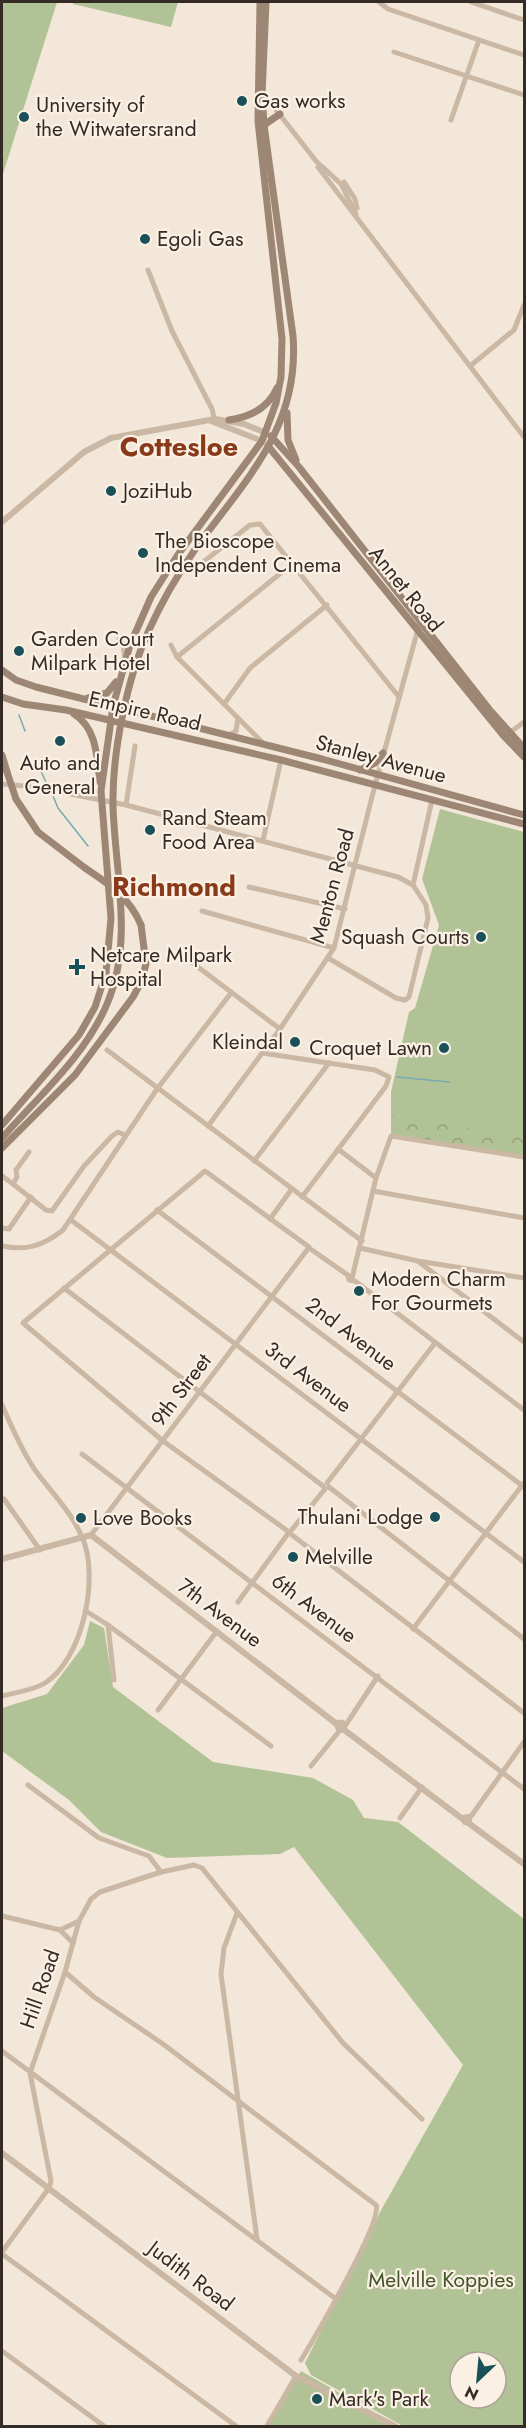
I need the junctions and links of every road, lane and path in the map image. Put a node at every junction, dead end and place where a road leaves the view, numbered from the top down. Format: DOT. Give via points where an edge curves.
graph roads {
  1 [pos="260,2"];
  2 [pos="266,2"];
  3 [pos="471,2"];
  4 [pos="379,3"];
  5 [pos="525,20"];
  6 [pos="479,40"];
  7 [pos="394,52"];
  8 [pos="525,55"];
  9 [pos="466,74"];
  10 [pos="259,92"];
  11 [pos="525,95"];
  12 [pos="278,115"];
  13 [pos="451,120"];
  14 [pos="264,125"];
  15 [pos="264,152"];
  16 [pos="270,196"];
  17 [pos="359,221"];
  18 [pos="148,270"];
  19 [pos="525,304"];
  20 [pos="470,366"];
  21 [pos="281,376"];
  22 [pos="288,402"];
  23 [pos="229,420"];
  24 [pos="214,421"];
  25 [pos="266,433"];
  26 [pos="525,437"];
  27 [pos="274,438"];
  28 [pos="262,441"];
  29 [pos="270,447"];
  30 [pos="299,467"];
  31 [pos="2,522"];
  32 [pos="202,563"];
  33 [pos="292,564"];
  34 [pos="327,605"];
  35 [pos="418,625"];
  36 [pos="118,639"];
  37 [pos="171,645"];
  38 [pos="177,657"];
  39 [pos="125,658"];
  40 [pos="2,670"];
  41 [pos="119,679"];
  42 [pos="2,697"];
  43 [pos="399,697"];
  44 [pos="83,698"];
  45 [pos="225,704"];
  46 [pos="113,706"];
  47 [pos="125,709"];
  48 [pos="66,710"];
  49 [pos="238,718"];
  50 [pos="111,721"];
  51 [pos="525,722"];
  52 [pos="123,723"];
  53 [pos="506,734"];
  54 [pos="225,736"];
  55 [pos="265,745"];
  56 [pos="135,746"];
  57 [pos="525,747"];
  58 [pos="383,753"];
  59 [pos="2,755"];
  60 [pos="525,756"];
  61 [pos="281,760"];
  62 [pos="360,770"];
  63 [pos="377,775"];
  64 [pos="2,784"];
  65 [pos="375,785"];
  66 [pos="101,791"];
  67 [pos="432,800"];
  68 [pos="101,802"];
  69 [pos="113,805"];
  70 [pos="126,806"];
  71 [pos="525,815"];
  72 [pos="525,825"];
  73 [pos="262,840"];
  74 [pos="356,866"];
  75 [pos="413,885"];
  76 [pos="249,887"];
  77 [pos="345,909"];
  78 [pos="202,910"];
  79 [pos="334,948"];
  80 [pos="328,958"];
  81 [pos="190,961"];
  82 [pos="231,993"];
  83 [pos="280,1029"];
  84 [pos="107,1050"];
  85 [pos="262,1053"];
  86 [pos="329,1063"];
  87 [pos="157,1089"];
  88 [pos="2,1125"];
  89 [pos="208,1126"];
  90 [pos="125,1135"];
  91 [pos="2,1138"];
  92 [pos="2,1148"];
  93 [pos="338,1149"];
  94 [pos="29,1152"];
  95 [pos="525,1157"];
  96 [pos="254,1161"];
  97 [pos="2,1176"];
  98 [pos="376,1178"];
  99 [pos="13,1184"];
  100 [pos="291,1190"];
  101 [pos="373,1191"];
  102 [pos="31,1197"];
  103 [pos="302,1197"];
  104 [pos="157,1210"];
  105 [pos="525,1218"];
  106 [pos="270,1219"];
  107 [pos="71,1220"];
  108 [pos="2,1228"];
  109 [pos="362,1241"];
  110 [pos="2,1245"];
  111 [pos="111,1248"];
  112 [pos="360,1248"];
  113 [pos="309,1250"];
  114 [pos="418,1261"];
  115 [pos="350,1278"];
  116 [pos="525,1278"];
  117 [pos="64,1288"];
  118 [pos="274,1296"];
  119 [pos="525,1342"];
  120 [pos="435,1343"];
  121 [pos="237,1344"];
  122 [pos="399,1390"];
  123 [pos="200,1393"];
  124 [pos="2,1405"];
  125 [pos="525,1410"];
  126 [pos="362,1438"];
  127 [pos="163,1441"];
  128 [pos="82,1454"];
  129 [pos="524,1485"];
  130 [pos="326,1486"];
  131 [pos="127,1489"];
  132 [pos="4,1499"];
  133 [pos="486,1533"];
  134 [pos="91,1535"];
  135 [pos="290,1535"];
  136 [pos="83,1538"];
  137 [pos="40,1550"];
  138 [pos="2,1560"];
  139 [pos="525,1562"];
  140 [pos="252,1582"];
  141 [pos="450,1582"];
  142 [pos="238,1602"];
  143 [pos="86,1611"];
  144 [pos="108,1625"];
  145 [pos="414,1629"];
  146 [pos="217,1632"];
  147 [pos="525,1639"];
  148 [pos="378,1676"];
  149 [pos="181,1679"];
  150 [pos="114,1680"];
  151 [pos="2,1696"];
  152 [pos="158,1710"];
  153 [pos="525,1713"];
  154 [pos="342,1726"];
  155 [pos="525,1742"];
  156 [pos="271,1746"];
  157 [pos="311,1766"];
  158 [pos="503,1772"];
  159 [pos="28,1785"];
  160 [pos="422,1787"];
  161 [pos="525,1790"];
  162 [pos="400,1818"];
  163 [pos="467,1819"];
  164 [pos="525,1864"];
  165 [pos="161,1872"];
  166 [pos="237,1913"];
  167 [pos="3,1917"];
  168 [pos="79,1921"];
  169 [pos="60,1930"];
  170 [pos="73,1943"];
  171 [pos="65,1972"];
  172 [pos="2,2050"];
  173 [pos="30,2073"];
  174 [pos="240,2103"];
  175 [pos="422,2120"];
  176 [pos="2,2153"];
  177 [pos="49,2188"];
  178 [pos="257,2239"];
  179 [pos="2,2253"];
  180 [pos="336,2299"];
  181 [pos="2,2351"];
  182 [pos="301,2360"];
  183 [pos="296,2376"];
  184 [pos="368,2414"];
  185 [pos="104,2427"];
  186 [pos="236,2427"];
  187 [pos="267,2427"];
  188 [pos="385,2427"];
  189 [pos="394,2427"];
  1 -- 10 [label="main road"];
  2 -- 10 [label="main road"];
  3 -- 5 [label="street"];
  4 -- 6 [label="street"];
  6 -- 8 [label="street"];
  6 -- 9 [label="street"];
  7 -- 9 [label="street"];
  9 -- 11 [label="street"];
  9 -- 13 [label="street"];
  10 -- 12 [label="street"];
  10 -- 14 [label="main road"];
  10 -- 15 [label="main road"];
  12 -- 14 [label="main road"];
  12 -- 17 [label="street"];
  12 -- 17 [label="street" via="347,192"];
  14 -- 15 [label="main road"];
  15 -- 16 [label="main road"];
  16 -- 21 [label="main road" via="282,339"];
  16 -- 22 [label="main road" via="294,347"];
  17 -- 20 [label="street"];
  18 -- 24 [label="street"];
  19 -- 20 [label="street" via="514,330"];
  20 -- 26 [label="street"];
  21 -- 23 [label="main road" via="264,407 250,416"];
  21 -- 25 [label="main road"];
  22 -- 27 [label="main road"];
  22 -- 30 [label="main road" via="288,440"];
  23 -- 24 [label="street"];
  23 -- 25 [label="street"];
  24 -- 28 [label="street"];
  24 -- 31 [label="street" via="104,440 84,452"];
  25 -- 27 [label="main road, Annet Road"];
  25 -- 28 [label="main road"];
  27 -- 29 [label="main road"];
  27 -- 30 [label="main road, Annet Road"];
  28 -- 29 [label="main road, Annet Road"];
  28 -- 39 [label="main road" via="151,597"];
  29 -- 35 [label="main road, Annet Road"];
  29 -- 47 [label="main road" via="169,590 141,650"];
  30 -- 35 [label="main road, Annet Road"];
  32 -- 33 [label="street" via="257,523"];
  33 -- 34 [label="street"];
  33 -- 38 [label="street"];
  34 -- 43 [label="street"];
  34 -- 45 [label="street" via="250,668"];
  35 -- 43 [label="street, Menton Road"];
  35 -- 53 [label="main road, Annet Road"];
  36 -- 39 [label="street"];
  37 -- 38 [label="street"];
  38 -- 45 [label="street"];
  39 -- 41 [label="main road"];
  40 -- 44 [label="main road, Empire Road" via="24,683"];
  41 -- 44 [label="main road" via="103,695"];
  41 -- 46 [label="main road"];
  42 -- 48 [label="main road, Empire Road"];
  43 -- 58 [label="street, Menton Road"];
  44 -- 46 [label="main road, Empire Road"];
  45 -- 49 [label="street"];
  46 -- 47 [label="main road, Empire Road"];
  46 -- 50 [label="main road"];
  47 -- 52 [label="main road"];
  47 -- 54 [label="main road, Empire Road"];
  48 -- 50 [label="main road, Empire Road"];
  48 -- 66 [label="main road" via="81,719 91,733"];
  49 -- 54 [label="street" via="236,731"];
  49 -- 55 [label="street"];
  50 -- 52 [label="main road, Empire Road"];
  50 -- 66 [label="main road"];
  51 -- 53 [label="street"];
  52 -- 61 [label="main road, Empire Road"];
  52 -- 69 [label="main road"];
  53 -- 57 [label="main road, Annet Road"];
  53 -- 60 [label="main road, Annet Road"];
  54 -- 55 [label="main road, Empire Road"];
  55 -- 62 [label="main road, Stanley Avenue"];
  56 -- 70 [label="street"];
  58 -- 62 [label="main road" via="375,763"];
  58 -- 63 [label="street, Menton Road"];
  59 -- 92 [label="main road, bridge" via="16,799 38,832 120,893 132,907 141,925 146,964 133,997 75,1075"];
  61 -- 65 [label="main road, Stanley Avenue"];
  61 -- 73 [label="street"];
  62 -- 63 [label="main road, Stanley Avenue"];
  63 -- 65 [label="street, Menton Road"];
  63 -- 71 [label="main road, Stanley Avenue"];
  64 -- 68 [label="street" via="34,786"];
  65 -- 67 [label="main road, Stanley Avenue"];
  65 -- 74 [label="street, Menton Road"];
  66 -- 68 [label="main road"];
  67 -- 72 [label="main road, Stanley Avenue"];
  67 -- 75 [label="street"];
  68 -- 69 [label="street"];
  68 -- 88 [label="main road" via="111,932 100,993 73,1043"];
  69 -- 70 [label="street"];
  69 -- 91 [label="main road" via="122,939 108,1002 78,1053"];
  70 -- 73 [label="street"];
  73 -- 74 [label="street"];
  74 -- 75 [label="street"];
  74 -- 77 [label="street, Menton Road"];
  75 -- 80 [label="street" via="426,905 428,918 409,997 396,998"];
  76 -- 77 [label="street"];
  77 -- 79 [label="street, Menton Road"];
  78 -- 79 [label="street"];
  79 -- 80 [label="street, Menton Road"];
  80 -- 83 [label="street, Menton Road"];
  81 -- 82 [label="street"];
  82 -- 83 [label="street"];
  82 -- 87 [label="street"];
  83 -- 85 [label="street, Menton Road"];
  84 -- 87 [label="street"];
  85 -- 86 [label="street"];
  85 -- 89 [label="street, Menton Road"];
  86 -- 93 [label="street" via="375,1070 389,1077"];
  86 -- 96 [label="street"];
  87 -- 89 [label="street"];
  87 -- 90 [label="street"];
  89 -- 96 [label="street"];
  90 -- 102 [label="street" via="118,1132 112,1136 84,1166 54,1210 48,1211"];
  90 -- 107 [label="street"];
  93 -- 98 [label="street"];
  93 -- 103 [label="street"];
  94 -- 99 [label="street" via="16,1170"];
  95 -- 98 [label="street" via="391,1136"];
  96 -- 100 [label="street"];
  97 -- 99 [label="street"];
  98 -- 101 [label="street"];
  99 -- 102 [label="street"];
  100 -- 103 [label="street"];
  100 -- 106 [label="street"];
  101 -- 105 [label="street"];
  101 -- 109 [label="street"];
  102 -- 108 [label="street" via="9,1229"];
  103 -- 109 [label="street"];
  104 -- 106 [label="street" via="208,1172"];
  104 -- 111 [label="street"];
  104 -- 118 [label="street, 2nd Avenue"];
  106 -- 113 [label="street"];
  107 -- 110 [label="street" via="54,1238 39,1246 22,1249"];
  107 -- 111 [label="street, 3rd Avenue"];
  109 -- 112 [label="street"];
  111 -- 117 [label="street"];
  111 -- 121 [label="street, 3rd Avenue"];
  112 -- 114 [label="street"];
  112 -- 115 [label="street"];
  113 -- 115 [label="street"];
  113 -- 118 [label="street, 9th Street"];
  114 -- 116 [label="street"];
  114 -- 119 [label="street"];
  115 -- 120 [label="street"];
  117 -- 123 [label="street"];
  117 -- 127 [label="street" via="23,1323"];
  118 -- 121 [label="street, 9th Street"];
  118 -- 122 [label="street, 2nd Avenue"];
  120 -- 122 [label="street"];
  120 -- 125 [label="street"];
  121 -- 123 [label="street, 9th Street"];
  121 -- 126 [label="street, 3rd Avenue"];
  122 -- 126 [label="street"];
  122 -- 129 [label="street, 2nd Avenue"];
  123 -- 127 [label="street, 9th Street"];
  123 -- 130 [label="street"];
  124 -- 136 [label="street" via="31,1464 58,1497"];
  126 -- 130 [label="street"];
  126 -- 133 [label="street, 3rd Avenue"];
  127 -- 131 [label="street, 9th Street"];
  127 -- 135 [label="street"];
  128 -- 131 [label="street, 6th Avenue"];
  129 -- 133 [label="street"];
  130 -- 135 [label="street"];
  130 -- 141 [label="street"];
  131 -- 134 [label="street, 9th Street"];
  131 -- 140 [label="street, 6th Avenue"];
  132 -- 137 [label="street"];
  133 -- 139 [label="street, 3rd Avenue"];
  133 -- 141 [label="street"];
  134 -- 136 [label="street"];
  134 -- 146 [label="street, 7th Avenue"];
  135 -- 140 [label="street"];
  135 -- 145 [label="street"];
  136 -- 137 [label="street"];
  136 -- 143 [label="street" via="88,1559"];
  137 -- 138 [label="street"];
  140 -- 142 [label="street"];
  140 -- 148 [label="street, 6th Avenue"];
  141 -- 145 [label="street"];
  141 -- 147 [label="street"];
  143 -- 144 [label="street"];
  143 -- 151 [label="street" via="77,1643 49,1680 33,1689"];
  144 -- 149 [label="street"];
  144 -- 150 [label="street"];
  145 -- 153 [label="street"];
  146 -- 149 [label="street"];
  146 -- 154 [label="street, 7th Avenue"];
  148 -- 154 [label="street"];
  148 -- 158 [label="street, 6th Avenue"];
  149 -- 152 [label="street"];
  149 -- 156 [label="street"];
  154 -- 157 [label="street"];
  154 -- 160 [label="street, 7th Avenue"];
  155 -- 158 [label="street"];
  158 -- 161 [label="street, 6th Avenue"];
  158 -- 163 [label="street"];
  159 -- 165 [label="street" via="99,1838 150,1857"];
  160 -- 162 [label="street"];
  160 -- 163 [label="street, 7th Avenue"];
  163 -- 164 [label="street, 7th Avenue"];
  165 -- 166 [label="street, Hill Road" via="198,1866"];
  165 -- 168 [label="street, Hill Road" via="100,1892 91,1899"];
  166 -- 174 [label="street" via="224,1948 221,1974"];
  166 -- 175 [label="street" via="343,2043"];
  167 -- 169 [label="street"];
  168 -- 169 [label="street"];
  168 -- 170 [label="street, Hill Road"];
  169 -- 170 [label="street"];
  170 -- 171 [label="street, Hill Road"];
  171 -- 173 [label="street, Hill Road"];
  171 -- 174 [label="street"];
  172 -- 173 [label="street"];
  173 -- 177 [label="street" via="49,2160"];
  173 -- 178 [label="street"];
  174 -- 178 [label="street"];
  174 -- 180 [label="street" via="378,2209"];
  176 -- 177 [label="street, Judith Road"];
  177 -- 179 [label="street"];
  177 -- 183 [label="street, Judith Road"];
  178 -- 180 [label="street"];
  179 -- 186 [label="street"];
  180 -- 182 [label="street"];
  181 -- 185 [label="street"];
  183 -- 184 [label="street, Judith Road"];
  183 -- 187 [label="street"];
  184 -- 188 [label="street, Judith Road"];
  184 -- 189 [label="street, Judith Road"];
}
